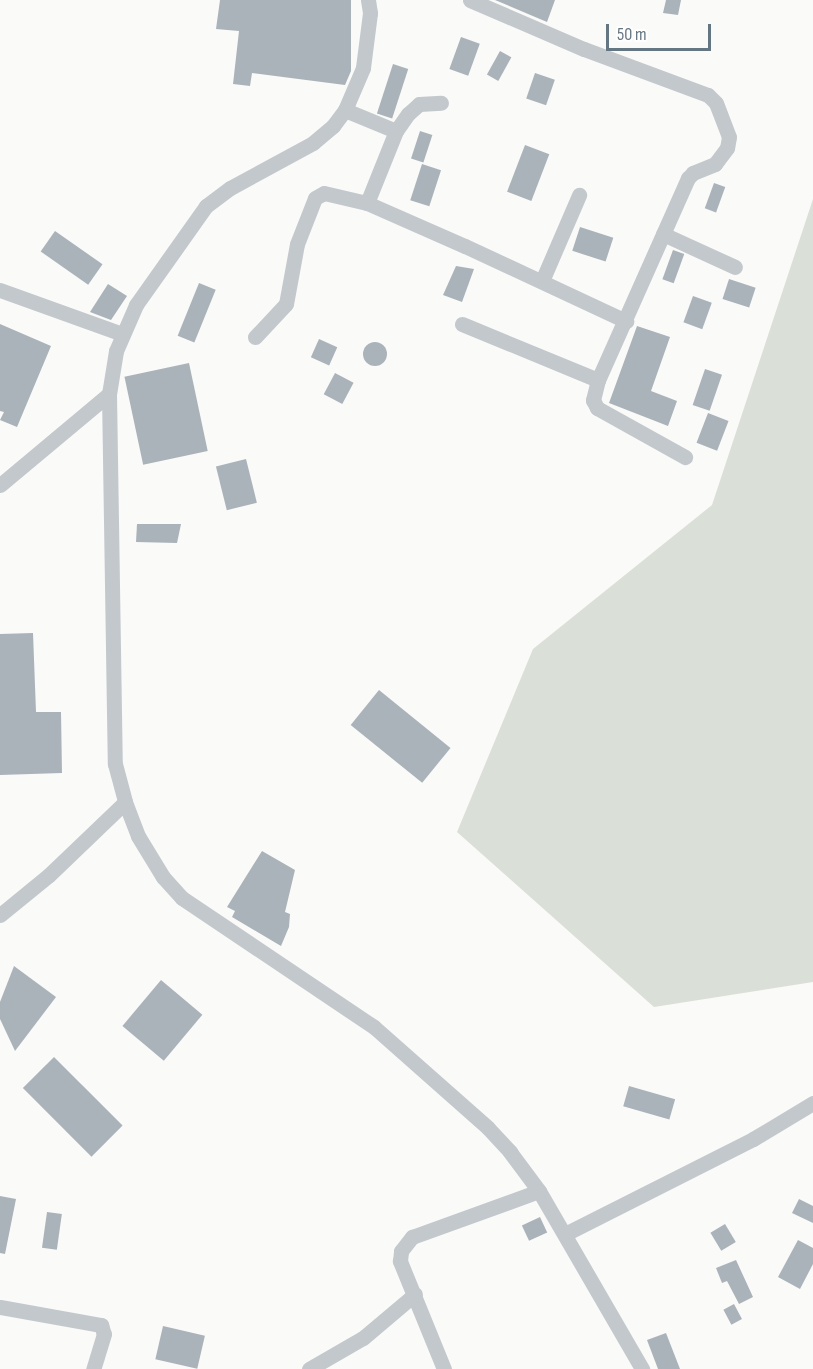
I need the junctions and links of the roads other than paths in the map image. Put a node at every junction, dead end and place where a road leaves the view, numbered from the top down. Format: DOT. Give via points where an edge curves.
graph roads {
  1 [pos="368,0"];
  2 [pos="470,0"];
  3 [pos="441,104"];
  4 [pos="345,110"];
  5 [pos="396,131"];
  6 [pos="579,195"];
  7 [pos="366,203"];
  8 [pos="663,234"];
  9 [pos="735,267"];
  10 [pos="542,281"];
  11 [pos="0,290"];
  12 [pos="626,321"];
  13 [pos="462,324"];
  14 [pos="122,334"];
  15 [pos="255,337"];
  16 [pos="598,380"];
  17 [pos="109,394"];
  18 [pos="685,457"];
  19 [pos="0,485"];
  20 [pos="125,802"];
  21 [pos="0,915"];
  22 [pos="813,1103"];
  23 [pos="539,1191"];
  24 [pos="565,1234"];
  25 [pos="416,1294"];
  26 [pos="0,1307"];
  27 [pos="93,1369"];
  28 [pos="309,1369"];
  29 [pos="444,1369"];
  30 [pos="642,1369"];
  1 -- 4 [label="street" via="363,68"];
  2 -- 8 [label="street" via="585,49 708,94 716,103 729,137 727,148 715,164 690,176"];
  3 -- 5 [label="street" via="419,104"];
  4 -- 5 [label="street"];
  4 -- 14 [label="street" via="313,143 230,188 206,206 142,296"];
  5 -- 7 [label="street"];
  6 -- 10 [label="street"];
  7 -- 10 [label="street"];
  7 -- 15 [label="street" via="318,194 297,244 286,304"];
  8 -- 9 [label="street"];
  8 -- 12 [label="street"];
  10 -- 12 [label="street"];
  11 -- 14 [label="street"];
  12 -- 16 [label="street"];
  13 -- 16 [label="street"];
  14 -- 17 [label="street"];
  16 -- 18 [label="street" via="593,400 597,408"];
  17 -- 19 [label="street"];
  17 -- 20 [label="street" via="115,764"];
  20 -- 21 [label="street" via="49,875"];
  20 -- 23 [label="street" via="150,858 182,898 374,1027 488,1128"];
  22 -- 24 [label="street" via="753,1139"];
  23 -- 24 [label="street"];
  23 -- 25 [label="street" via="412,1237 405,1243 400,1261"];
  24 -- 30 [label="street"];
  25 -- 28 [label="street" via="363,1338"];
  25 -- 29 [label="street"];
  26 -- 27 [label="street" via="101,1325 104,1334"];
}
